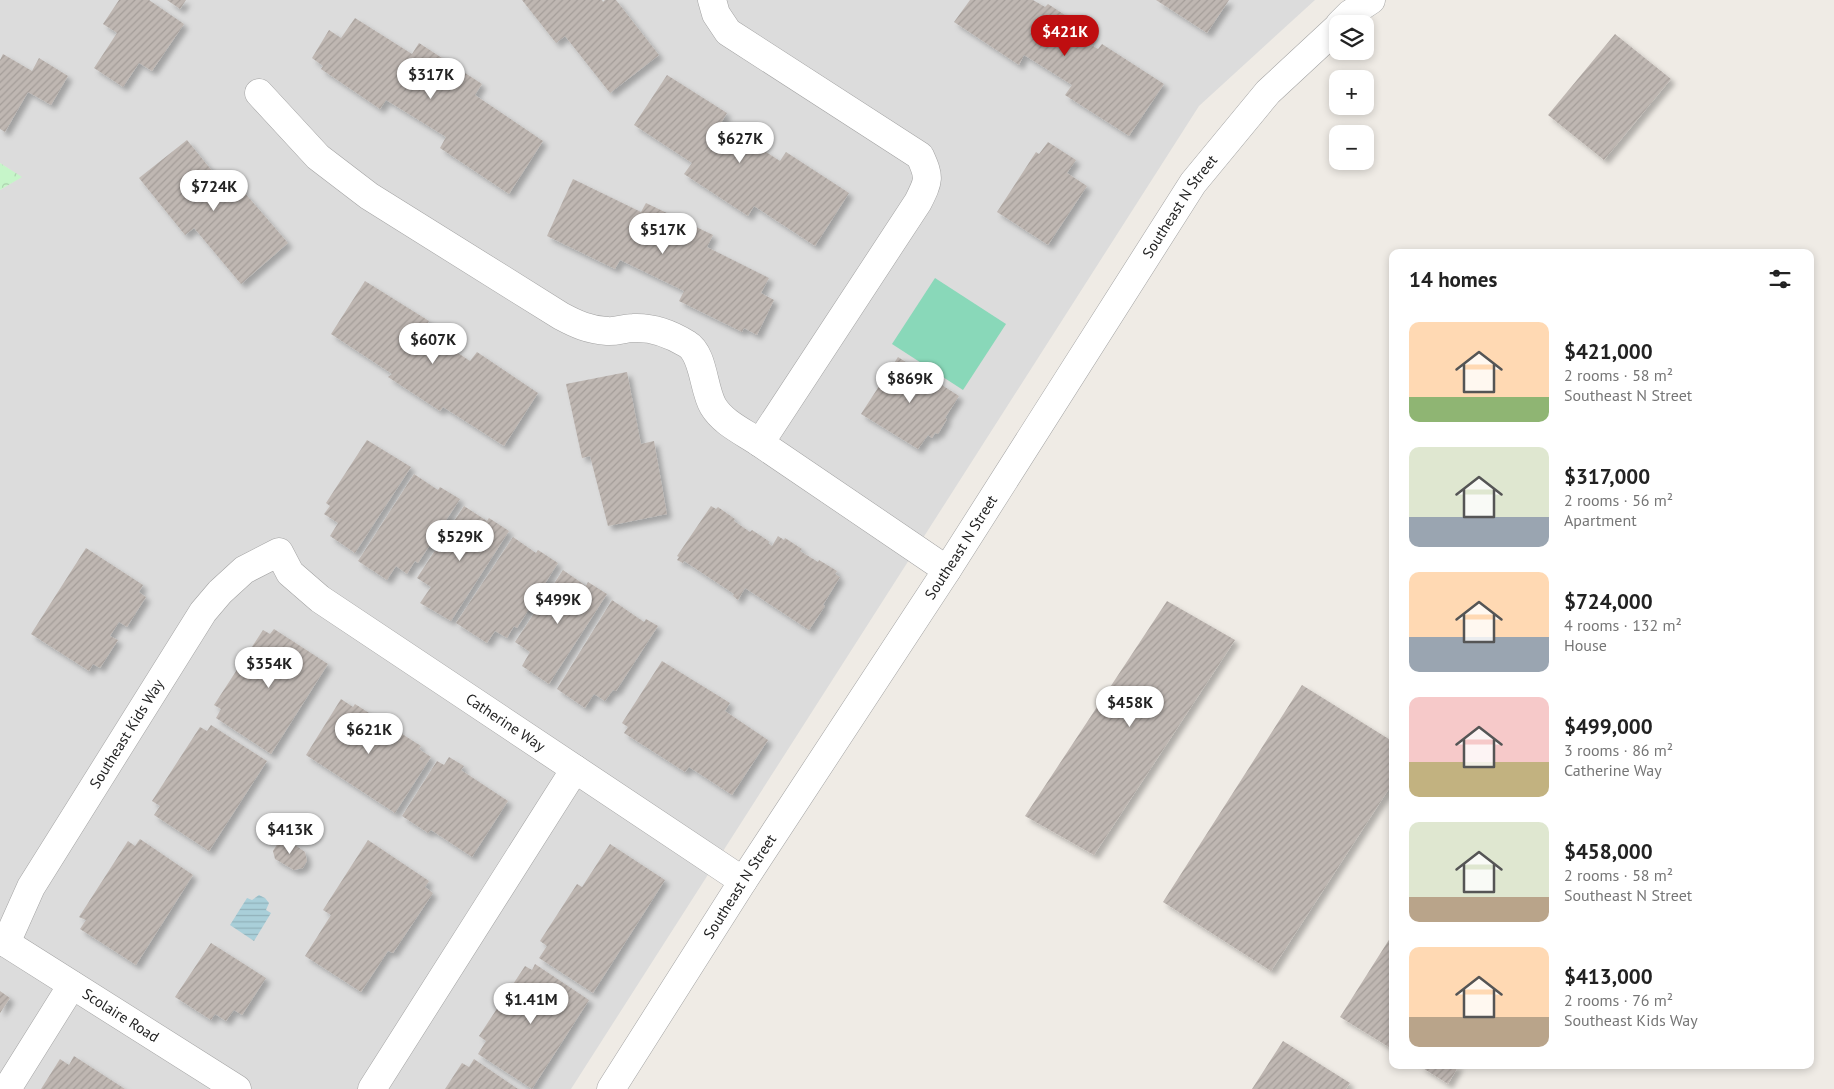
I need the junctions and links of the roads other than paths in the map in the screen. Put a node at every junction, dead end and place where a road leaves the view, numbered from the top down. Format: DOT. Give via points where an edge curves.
graph roads {
  1 [pos="712,0"];
  2 [pos="1371,0"];
  3 [pos="1352,15"];
  4 [pos="1329,34"];
  5 [pos="258,93"];
  6 [pos="760,443"];
  7 [pos="279,552"];
  8 [pos="947,570"];
  9 [pos="575,769"];
  10 [pos="743,881"];
  11 [pos="3,942"];
  12 [pos="72,985"];
  13 [pos="7,1089"];
  14 [pos="237,1089"];
  15 [pos="372,1089"];
  16 [pos="611,1089"];
  1 -- 6 [label="street" via="716,14 728,32 920,156 928,172 927,184 918,202"];
  2 -- 3 [label="street"];
  4 -- 8 [label="street, Southeast N Street" via="1268,92 1194,183"];
  5 -- 6 [label="street" via="318,157 369,196 561,316 583,328 609,332 654,329 688,344 697,353 712,405 722,418"];
  6 -- 8 [label="street"];
  7 -- 9 [label="street, Catherine Way" via="290,573 320,599"];
  7 -- 11 [label="street, Southeast Kids Way" via="244,570 203,612 31,887"];
  8 -- 10 [label="street, Southeast N Street"];
  9 -- 10 [label="street, Catherine Way"];
  9 -- 15 [label="street"];
  10 -- 16 [label="street, Southeast N Street"];
  11 -- 12 [label="street, Scolaire Road"];
  12 -- 13 [label="street"];
  12 -- 14 [label="street, Scolaire Road"];
}
